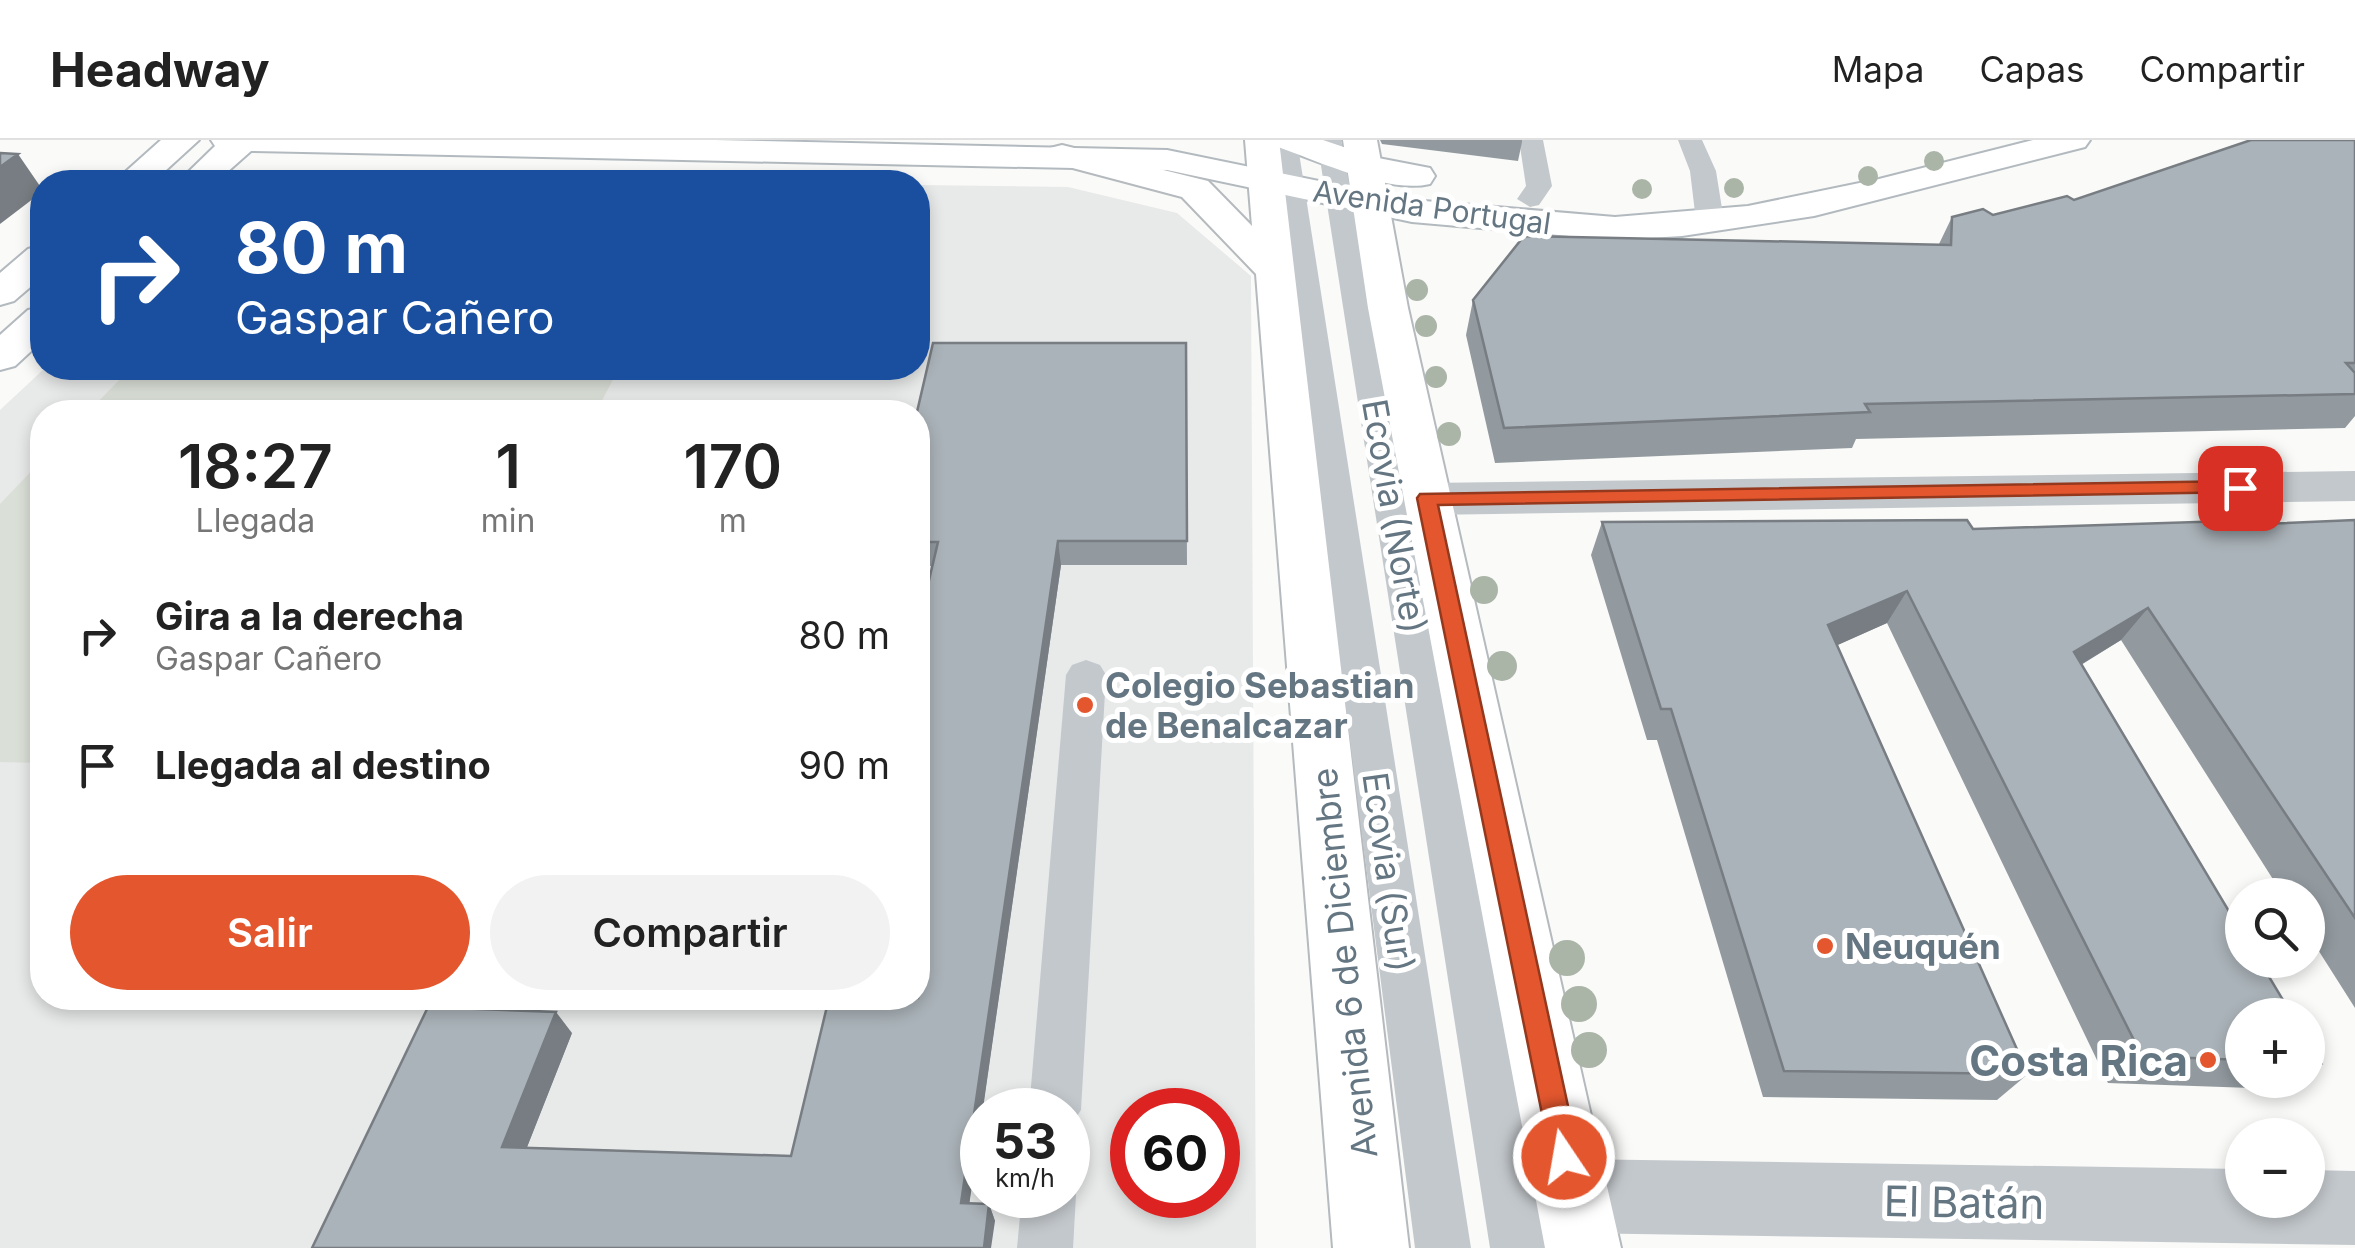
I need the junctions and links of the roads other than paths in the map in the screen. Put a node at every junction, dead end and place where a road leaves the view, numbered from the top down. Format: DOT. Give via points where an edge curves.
graph roads {
  1 [pos="182,140"];
  2 [pos="228,140"];
  3 [pos="243,140"];
  4 [pos="1532,140"];
  5 [pos="1690,140"];
  6 [pos="2073,140"];
  7 [pos="1347,149"];
  8 [pos="1062,156"];
  9 [pos="1279,157"];
  10 [pos="146,170"];
  11 [pos="209,170"];
  12 [pos="1530,199"];
  13 [pos="1357,201"];
  14 [pos="1707,212"];
  15 [pos="30,267"];
  16 [pos="1278,274"];
  17 [pos="0,293"];
  18 [pos="30,330"];
  19 [pos="0,357"];
  20 [pos="2355,486"];
  21 [pos="1427,498"];
  22 [pos="1086,675"];
  23 [pos="1057,1088"];
  24 [pos="2355,1208"];
  25 [pos="1048,1218"];
  26 [pos="1578,1222"];
  27 [pos="1046,1248"];
  28 [pos="1371,1248"];
  29 [pos="1443,1248"];
  30 [pos="1518,1248"];
  1 -- 10 [label="main road"];
  2 -- 3 [label="main road, Avenida Portugal"];
  3 -- 8 [label="main road, Avenida Portugal"];
  3 -- 11 [label="main road"];
  4 -- 12 [label="lane" via="1539,186"];
  5 -- 14 [label="lane" via="1704,171"];
  6 -- 14 [label="main road, Avenida Portugal" via="1857,194"];
  7 -- 9 [label="main road, Avenida Portugal"];
  7 -- 12 [label="main road, Avenida Portugal"];
  7 -- 13 [label="lane, Ecovia (Norte)"];
  8 -- 9 [label="main road, Avenida Portugal" via="1194,162"];
  8 -- 16 [label="main road" via="1195,189"];
  9 -- 13 [label="main road, Avenida Portugal"];
  9 -- 16 [label="main road, Avenida 6 de Diciembre"];
  9 -- 29 [label="lane, Ecovia (Sur)"];
  12 -- 14 [label="main road, Avenida Portugal"];
  13 -- 14 [label="main road, Avenida Portugal" via="1554,226"];
  13 -- 21 [label="main road" via="1388,308"];
  13 -- 30 [label="lane, Ecovia (Norte)"];
  15 -- 17 [label="main road"];
  16 -- 28 [label="main road, Avenida 6 de Diciembre"];
  18 -- 19 [label="main road"];
  20 -- 21 [label="street"];
  21 -- 26 [label="main road"];
  22 -- 23 [label="lane"];
  24 -- 26 [label="street, El Batán"];
  25 -- 27 [label="lane"];
}
